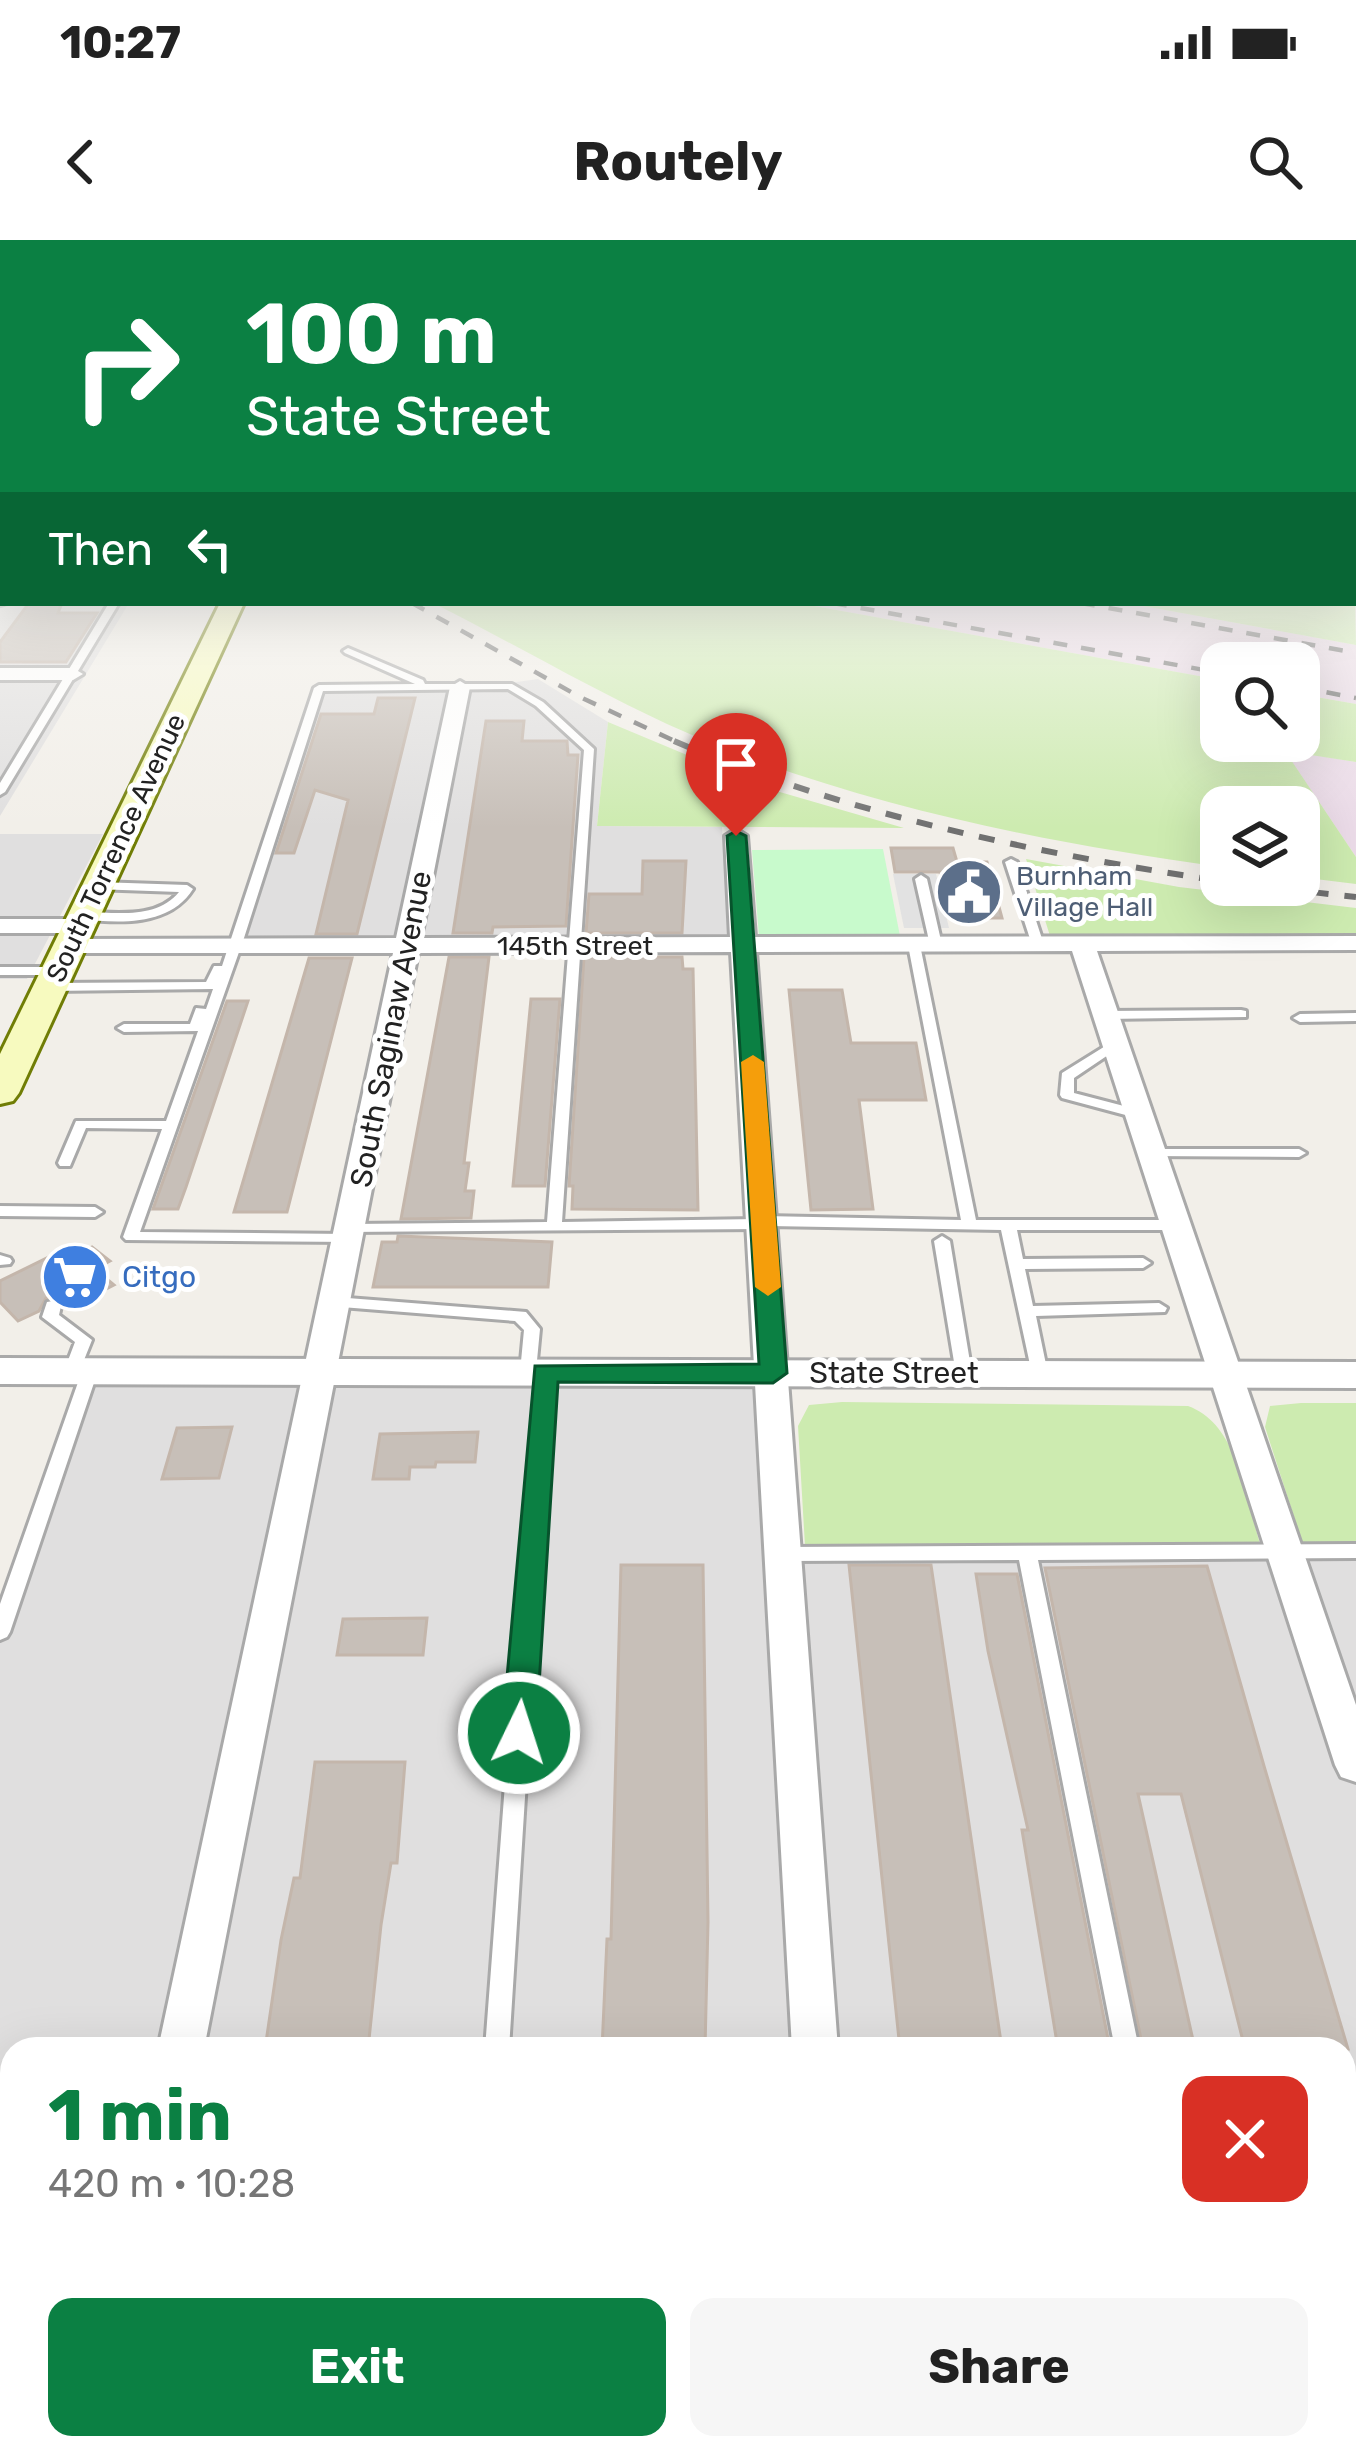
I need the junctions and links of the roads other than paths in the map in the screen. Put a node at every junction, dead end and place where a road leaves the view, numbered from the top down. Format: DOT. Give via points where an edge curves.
graph roads {
  1 [pos="104,621"];
  2 [pos="224,621"];
  3 [pos="349,651"];
  4 [pos="0,674"];
  5 [pos="73,674"];
  6 [pos="419,687"];
  7 [pos="460,687"];
  8 [pos="0,792"];
  9 [pos="736,836"];
  10 [pos="1011,862"];
  11 [pos="921,879"];
  12 [pos="98,886"];
  13 [pos="0,926"];
  14 [pos="1356,944"];
  15 [pos="925,945"];
  16 [pos="1039,945"];
  17 [pos="1082,945"];
  18 [pos="231,946"];
  19 [pos="408,946"];
  20 [pos="577,946"];
  21 [pos="744,946"];
  22 [pos="68,949"];
  23 [pos="0,971"];
  24 [pos="211,986"];
  25 [pos="1241,1014"];
  26 [pos="1300,1018"];
  27 [pos="1356,1018"];
  28 [pos="124,1028"];
  29 [pos="1110,1029"];
  30 [pos="10,1048"];
  31 [pos="0,1093"];
  32 [pos="1138,1114"];
  33 [pos="172,1125"];
  34 [pos="1299,1153"];
  35 [pos="1152,1154"];
  36 [pos="65,1163"];
  37 [pos="0,1211"];
  38 [pos="95,1212"];
  39 [pos="764,1222"];
  40 [pos="968,1224"];
  41 [pos="1008,1225"];
  42 [pos="1175,1225"];
  43 [pos="554,1226"];
  44 [pos="350,1234"];
  45 [pos="942,1241"];
  46 [pos="1143,1263"];
  47 [pos="1017,1264"];
  48 [pos="335,1302"];
  49 [pos="1159,1308"];
  50 [pos="1027,1311"];
  51 [pos="45,1313"];
  52 [pos="0,1370"];
  53 [pos="81,1371"];
  54 [pos="320,1372"];
  55 [pos="536,1372"];
  56 [pos="773,1373"];
  57 [pos="964,1374"];
  58 [pos="1040,1374"];
  59 [pos="1226,1375"];
  60 [pos="1356,1375"];
  61 [pos="1285,1551"];
  62 [pos="1356,1551"];
  63 [pos="1028,1552"];
  64 [pos="784,1554"];
  65 [pos="0,1632"];
  66 [pos="1356,1765"];
  67 [pos="183,2037"];
  68 [pos="498,2037"];
  69 [pos="814,2037"];
  70 [pos="1124,2037"];
  1 -- 5 [label="lane"];
  2 -- 12 [label="main road, South Torrence Avenue"];
  3 -- 6 [label="lane"];
  4 -- 5 [label="street"];
  5 -- 8 [label="lane"];
  6 -- 7 [label="lane"];
  6 -- 18 [label="lane" via="319,688"];
  7 -- 19 [label="street, South Saginaw Avenue"];
  7 -- 20 [label="lane" via="532,694 589,749"];
  9 -- 21 [label="street"];
  10 -- 16 [label="lane"];
  11 -- 15 [label="lane"];
  12 -- 22 [label="main road, South Torrence Avenue"];
  12 -- 22 [label="lane" via="187,889 159,914"];
  13 -- 22 [label="street, 145th Street"];
  14 -- 17 [label="street, 145th Street"];
  15 -- 16 [label="street, 145th Street"];
  15 -- 21 [label="street, 145th Street"];
  15 -- 40 [label="lane"];
  16 -- 17 [label="street, 145th Street"];
  17 -- 29 [label="street"];
  18 -- 19 [label="street, 145th Street"];
  18 -- 22 [label="street, 145th Street"];
  18 -- 24 [label="lane"];
  18 -- 33 [label="lane"];
  19 -- 20 [label="street, 145th Street"];
  19 -- 44 [label="street, South Saginaw Avenue"];
  20 -- 21 [label="street, 145th Street"];
  20 -- 43 [label="lane"];
  21 -- 39 [label="street"];
  22 -- 23 [label="lane"];
  22 -- 24 [label="lane"];
  22 -- 30 [label="main road, South Torrence Avenue"];
  24 -- 28 [label="lane" via="195,1028"];
  25 -- 29 [label="lane"];
  26 -- 27 [label="lane"];
  29 -- 32 [label="street"];
  29 -- 32 [label="lane" via="1067,1076 1067,1095"];
  30 -- 31 [label="main road, South Torrence Avenue"];
  32 -- 35 [label="street"];
  33 -- 36 [label="lane" via="81,1124"];
  33 -- 44 [label="lane" via="131,1238"];
  34 -- 35 [label="lane"];
  35 -- 42 [label="street"];
  37 -- 38 [label="lane"];
  39 -- 40 [label="lane"];
  39 -- 43 [label="lane"];
  39 -- 56 [label="street"];
  40 -- 41 [label="lane"];
  41 -- 42 [label="lane"];
  41 -- 47 [label="lane"];
  42 -- 59 [label="street"];
  43 -- 44 [label="lane"];
  44 -- 48 [label="street, South Saginaw Avenue"];
  45 -- 57 [label="lane"];
  46 -- 47 [label="lane"];
  47 -- 50 [label="lane"];
  48 -- 54 [label="street, South Saginaw Avenue"];
  48 -- 55 [label="lane" via="520,1316 532,1329"];
  49 -- 50 [label="lane"];
  50 -- 58 [label="lane"];
  51 -- 53 [label="lane" via="84,1340"];
  52 -- 53 [label="street, State Street"];
  53 -- 54 [label="street, State Street"];
  53 -- 65 [label="lane"];
  54 -- 55 [label="street, State Street"];
  54 -- 67 [label="street, South Saginaw Avenue"];
  55 -- 56 [label="street, State Street"];
  55 -- 68 [label="lane"];
  56 -- 57 [label="street, State Street"];
  56 -- 64 [label="street"];
  57 -- 58 [label="street, State Street"];
  58 -- 59 [label="street, State Street"];
  59 -- 60 [label="street, State Street"];
  59 -- 61 [label="street"];
  61 -- 62 [label="lane"];
  61 -- 63 [label="lane"];
  61 -- 66 [label="street"];
  63 -- 64 [label="lane"];
  63 -- 70 [label="lane"];
  64 -- 69 [label="street"];
}
